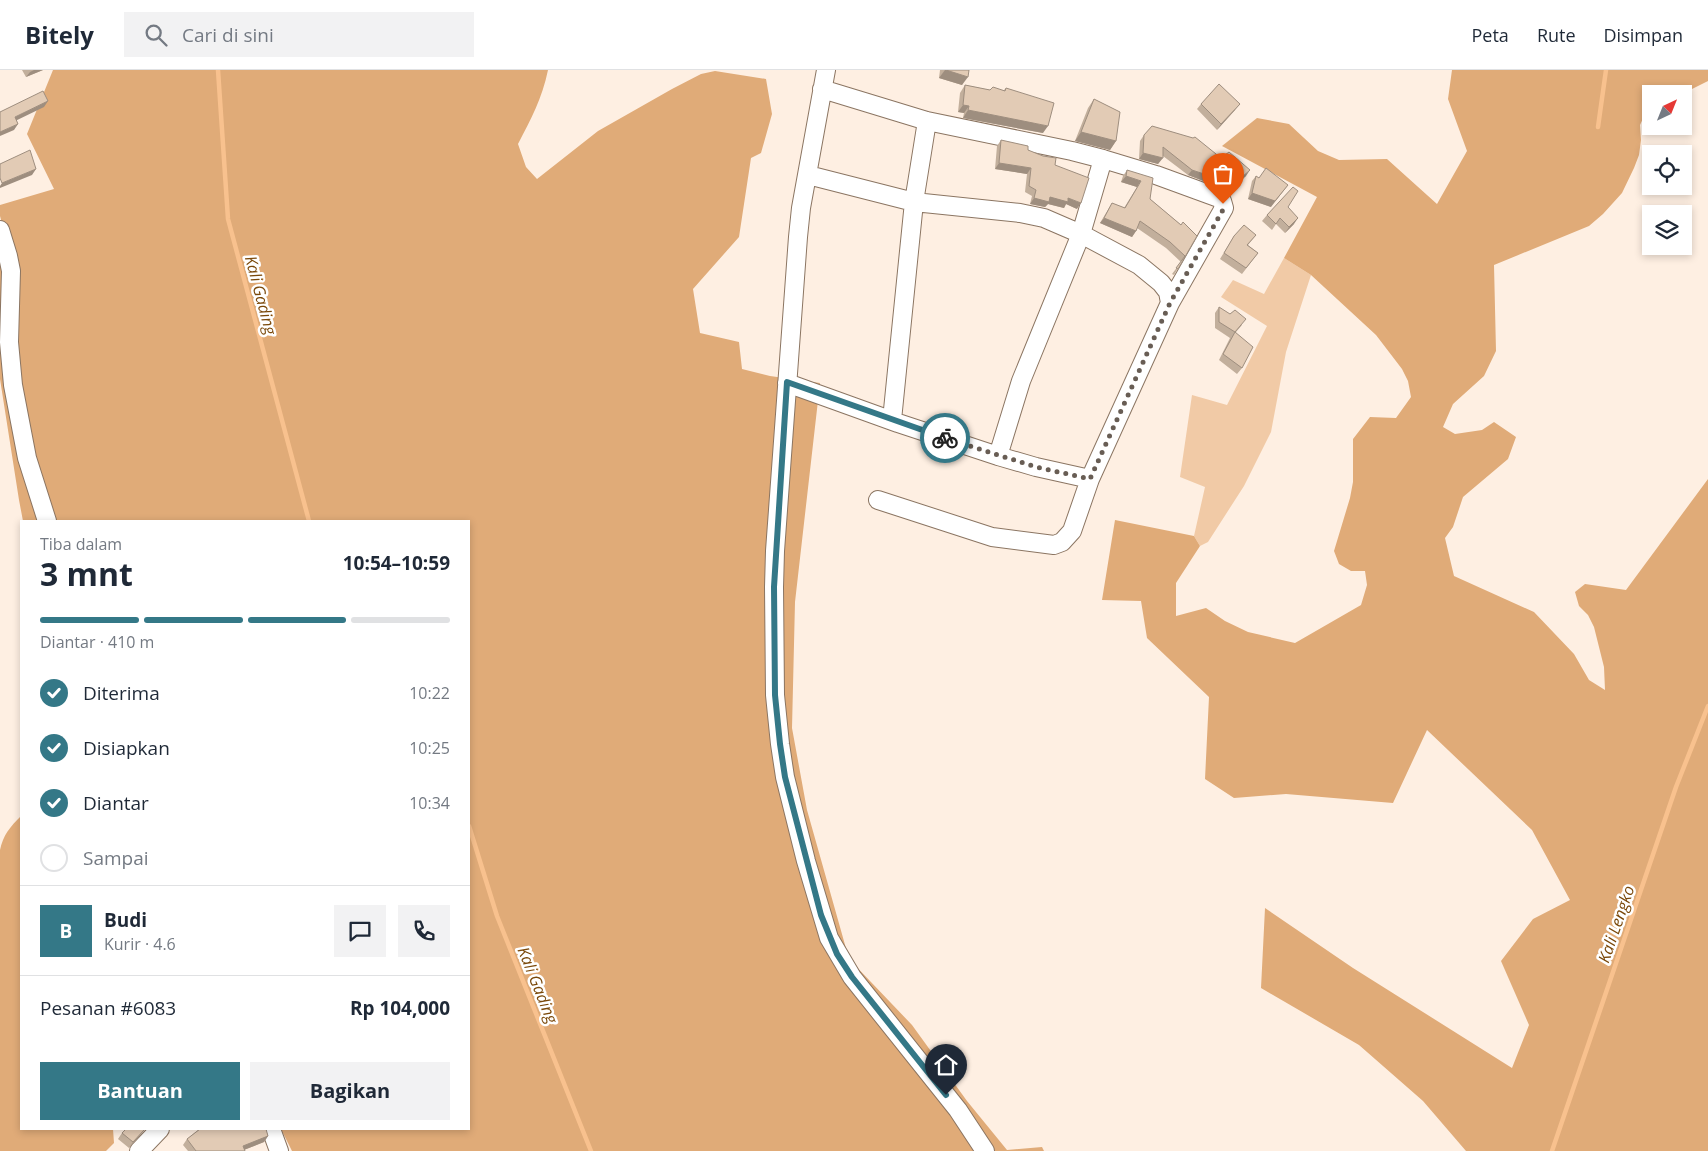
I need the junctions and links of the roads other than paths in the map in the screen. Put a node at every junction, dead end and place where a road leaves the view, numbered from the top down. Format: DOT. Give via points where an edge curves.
graph roads {
  1 [pos="826,70"];
  2 [pos="822,89"];
  3 [pos="927,121"];
  4 [pos="1103,159"];
  5 [pos="808,175"];
  6 [pos="914,202"];
  7 [pos="0,230"];
  8 [pos="1081,234"];
  9 [pos="1170,303"];
  10 [pos="787,382"];
  11 [pos="892,420"];
  12 [pos="998,456"];
  13 [pos="1090,479"];
  14 [pos="878,500"];
  15 [pos="47,520"];
  16 [pos="159,1130"];
  17 [pos="271,1130"];
  18 [pos="139,1151"];
  19 [pos="279,1151"];
  20 [pos="985,1151"];
  1 -- 2 [label="street"];
  2 -- 3 [label="street"];
  2 -- 5 [label="street"];
  3 -- 4 [label="street"];
  3 -- 6 [label="street"];
  4 -- 8 [label="street"];
  4 -- 9 [label="street" via="1156,175 1219,198 1222,202 1224,208"];
  5 -- 6 [label="street"];
  5 -- 10 [label="street" via="798,237"];
  6 -- 8 [label="street" via="1020,213 1044,218"];
  6 -- 11 [label="street"];
  7 -- 15 [label="street" via="11,271 9,342 13,385 27,458"];
  8 -- 9 [label="street" via="1151,274 1168,292"];
  8 -- 12 [label="street" via="1021,381"];
  9 -- 13 [label="street"];
  10 -- 11 [label="street"];
  10 -- 20 [label="street" via="775,569 775,695 780,744 794,816 821,915 837,954 958,1110"];
  11 -- 12 [label="street"];
  12 -- 13 [label="street"];
  13 -- 14 [label="street" via="1072,531 1068,538 1054,545 992,537"];
  16 -- 18 [label="street"];
  17 -- 19 [label="street"];
}
